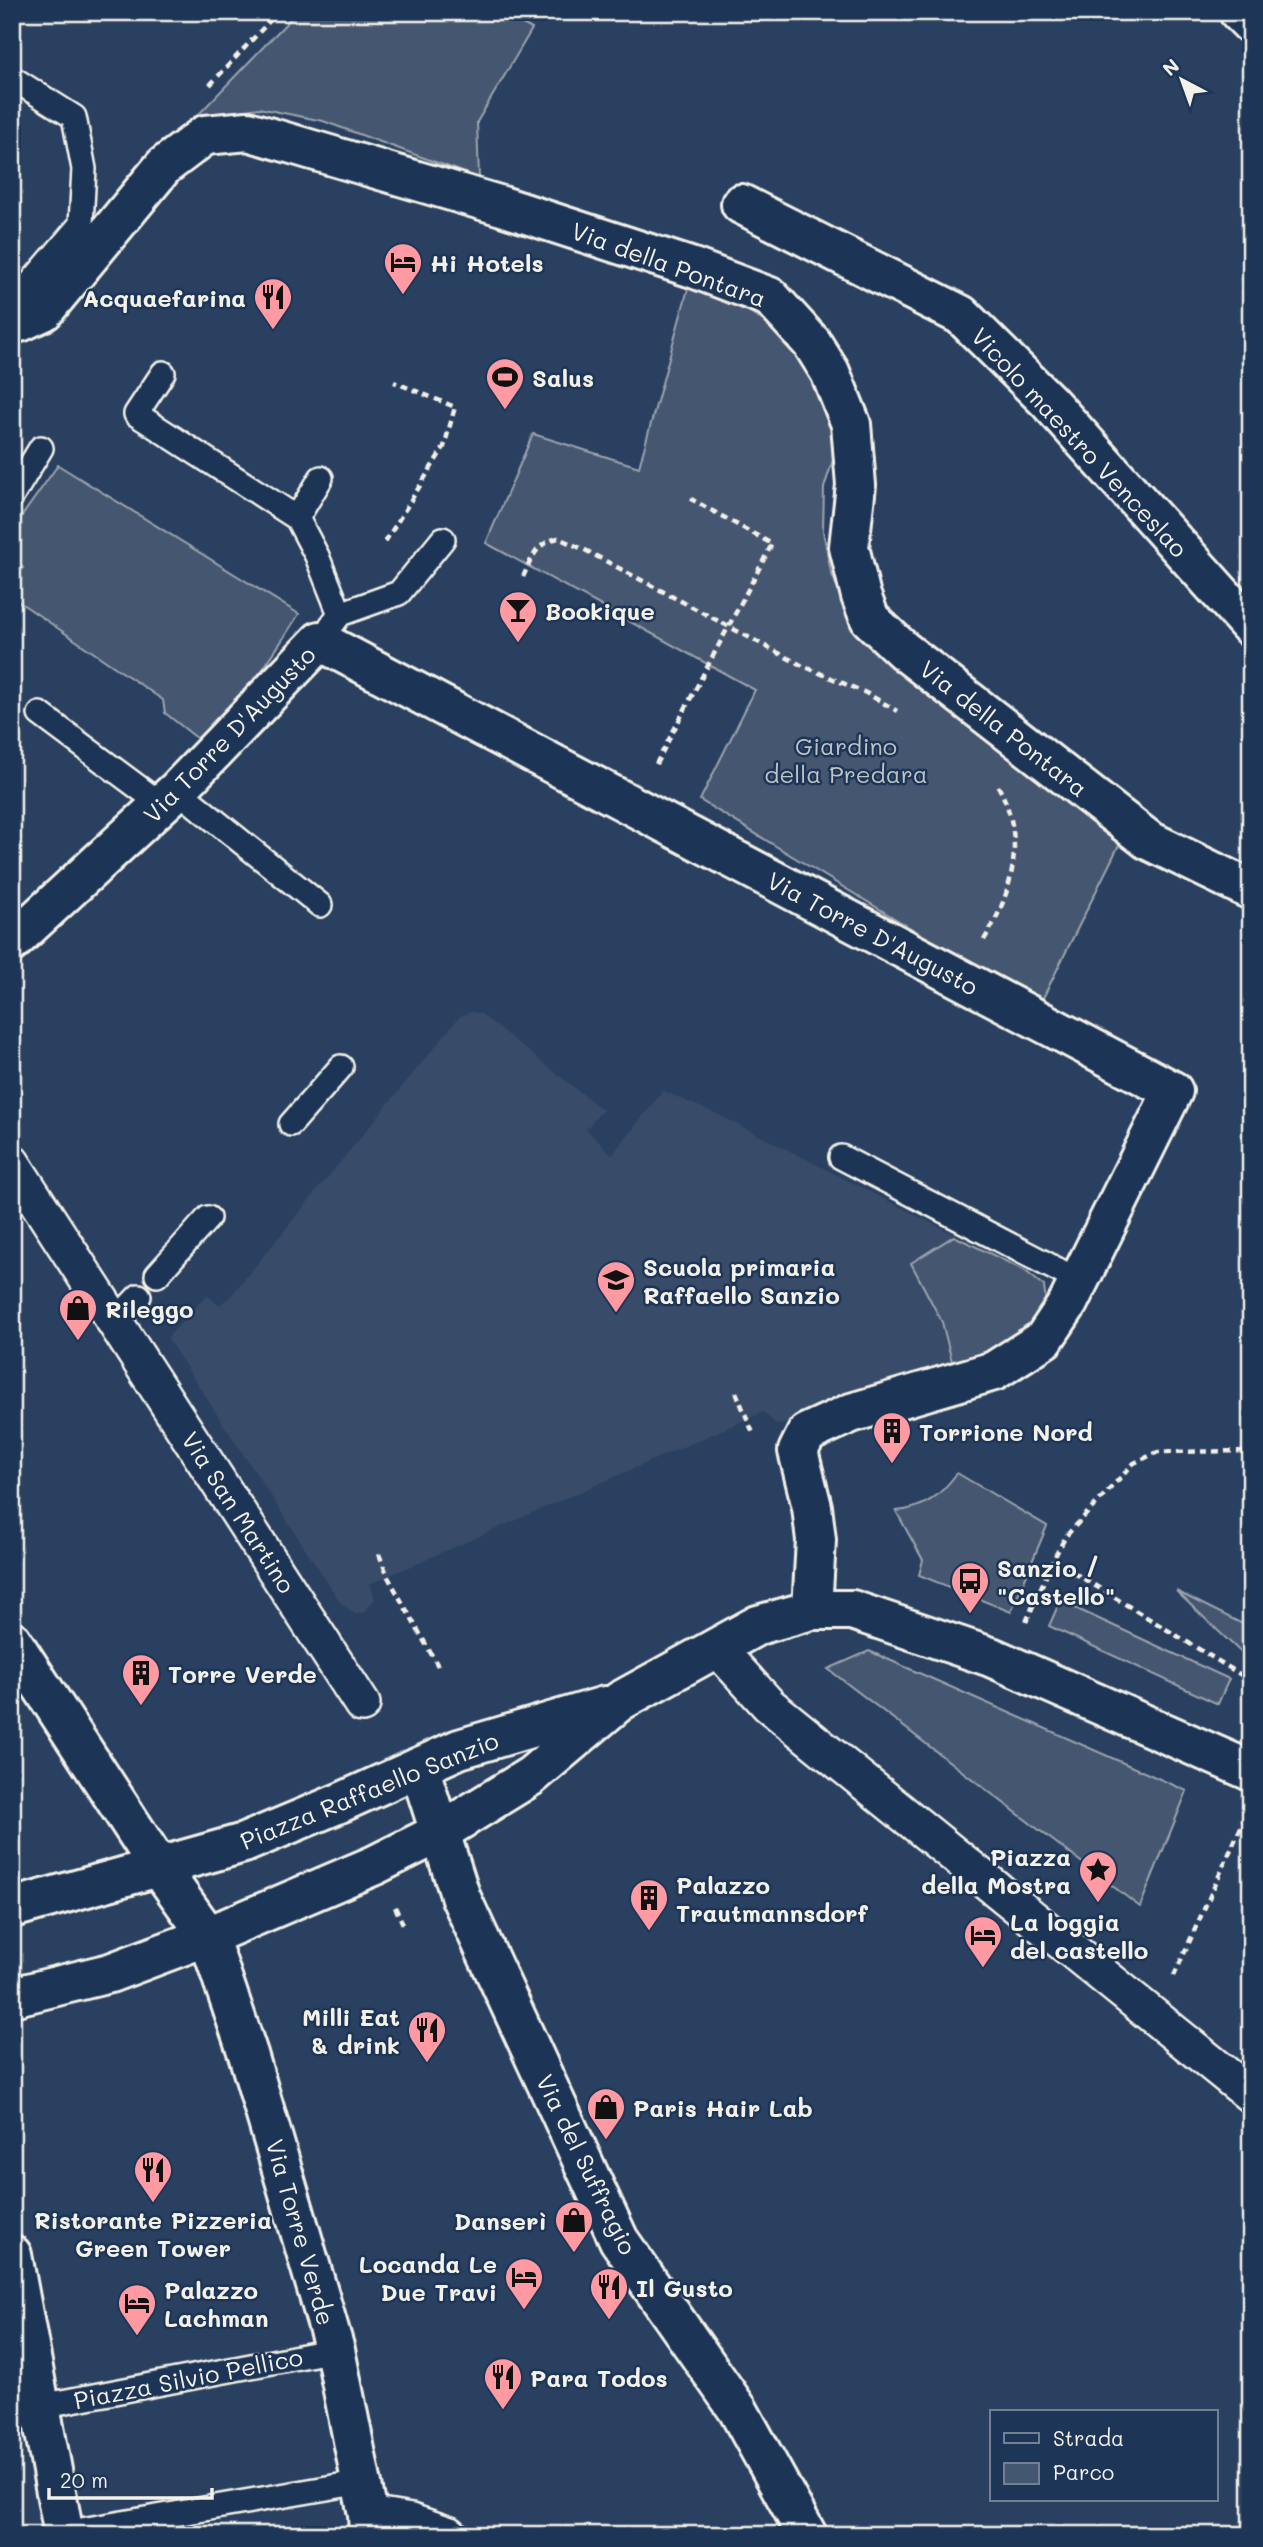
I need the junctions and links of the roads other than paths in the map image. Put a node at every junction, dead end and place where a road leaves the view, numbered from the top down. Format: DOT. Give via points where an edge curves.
graph roads {
  1 [pos="1240,12"];
  2 [pos="1251,24"];
  3 [pos="12,78"];
  4 [pos="741,204"];
  5 [pos="12,305"];
  6 [pos="12,322"];
  7 [pos="163,373"];
  8 [pos="41,447"];
  9 [pos="321,478"];
  10 [pos="12,496"];
  11 [pos="297,519"];
  12 [pos="443,539"];
  13 [pos="330,627"];
  14 [pos="1251,627"];
  15 [pos="40,714"];
  16 [pos="169,798"];
  17 [pos="1251,890"];
  18 [pos="320,905"];
  19 [pos="12,942"];
  20 [pos="341,1067"];
  21 [pos="291,1124"];
  22 [pos="841,1157"];
  23 [pos="12,1163"];
  24 [pos="208,1218"];
  25 [pos="157,1276"];
  26 [pos="1079,1281"];
  27 [pos="139,1296"];
  28 [pos="115,1321"];
  29 [pos="812,1609"];
  30 [pos="12,1641"];
  31 [pos="717,1648"];
  32 [pos="620,1701"];
  33 [pos="362,1704"];
  34 [pos="419,1767"];
  35 [pos="1251,1771"];
  36 [pos="439,1833"];
  37 [pos="159,1867"];
  38 [pos="12,1908"];
  39 [pos="208,1936"];
  40 [pos="12,1997"];
  41 [pos="1251,2095"];
  42 [pos="12,2255"];
  43 [pos="335,2350"];
  44 [pos="41,2406"];
  45 [pos="366,2511"];
  46 [pos="64,2534"];
  47 [pos="450,2535"];
  48 [pos="807,2535"];
  1 -- 2 [label="street"];
  3 -- 5 [label="lane" via="74,117 84,169 81,224"];
  4 -- 14 [label="street, Vicolo maestro Venceslao" via="961,315 1049,402"];
  6 -- 17 [label="street, Via della Pontara" via="44,311 164,166 205,135 248,131 502,206 770,297 812,343 830,372 851,424 856,485 849,547 870,619 903,650 1148,840"];
  7 -- 11 [label="lane" via="136,414"];
  8 -- 10 [label="lane"];
  9 -- 11 [label="lane"];
  11 -- 13 [label="lane" via="317,556"];
  12 -- 13 [label="lane" via="399,593"];
  13 -- 16 [label="street, Via Torre D'Augusto"];
  13 -- 26 [label="street, Via Torre D'Augusto" via="1173,1091"];
  15 -- 16 [label="lane"];
  16 -- 18 [label="lane"];
  16 -- 19 [label="street, Via Torre D'Augusto"];
  20 -- 21 [label="lane"];
  22 -- 26 [label="lane"];
  23 -- 28 [label="street, Via San Martino"];
  24 -- 25 [label="lane"];
  26 -- 29 [label="street, Via Torre D'Augusto" via="1044,1339 994,1371 851,1413 807,1433 798,1451 816,1540"];
  27 -- 28 [label="lane"];
  28 -- 33 [label="street, Via San Martino"];
  29 -- 31 [label="street, Piazza Raffaello Sanzio" via="758,1625"];
  29 -- 35 [label="street, Piazza Raffaello Sanzio" via="852,1610 991,1657"];
  30 -- 37 [label="street, Via Torre Verde"];
  31 -- 32 [label="street, Piazza Raffaello Sanzio"];
  31 -- 41 [label="street" via="769,1705"];
  32 -- 34 [label="street, Piazza Raffaello Sanzio" via="459,1749"];
  32 -- 36 [label="street, Piazza Raffaello Sanzio" via="531,1776"];
  34 -- 36 [label="street, Via del Suffragio"];
  34 -- 37 [label="street, Piazza Raffaello Sanzio" via="244,1843"];
  36 -- 39 [label="street, Piazza Raffaello Sanzio" via="344,1880"];
  36 -- 48 [label="street, Via del Suffragio" via="461,1898 619,2240 738,2410"];
  37 -- 38 [label="street, Piazza Raffaello Sanzio"];
  37 -- 39 [label="street, Via Torre Verde"];
  39 -- 40 [label="street, Piazza Raffaello Sanzio" via="110,1973"];
  39 -- 43 [label="street, Via Torre Verde" via="248,2054"];
  42 -- 44 [label="street, Piazza Silvio Pellico"];
  43 -- 44 [label="lane, Piazza Silvio Pellico"];
  43 -- 45 [label="street, Via Torre Verde"];
  44 -- 46 [label="street, Piazza Silvio Pellico"];
  45 -- 46 [label="lane, Piazza Silvio Pellico"];
  45 -- 47 [label="street"];
}
